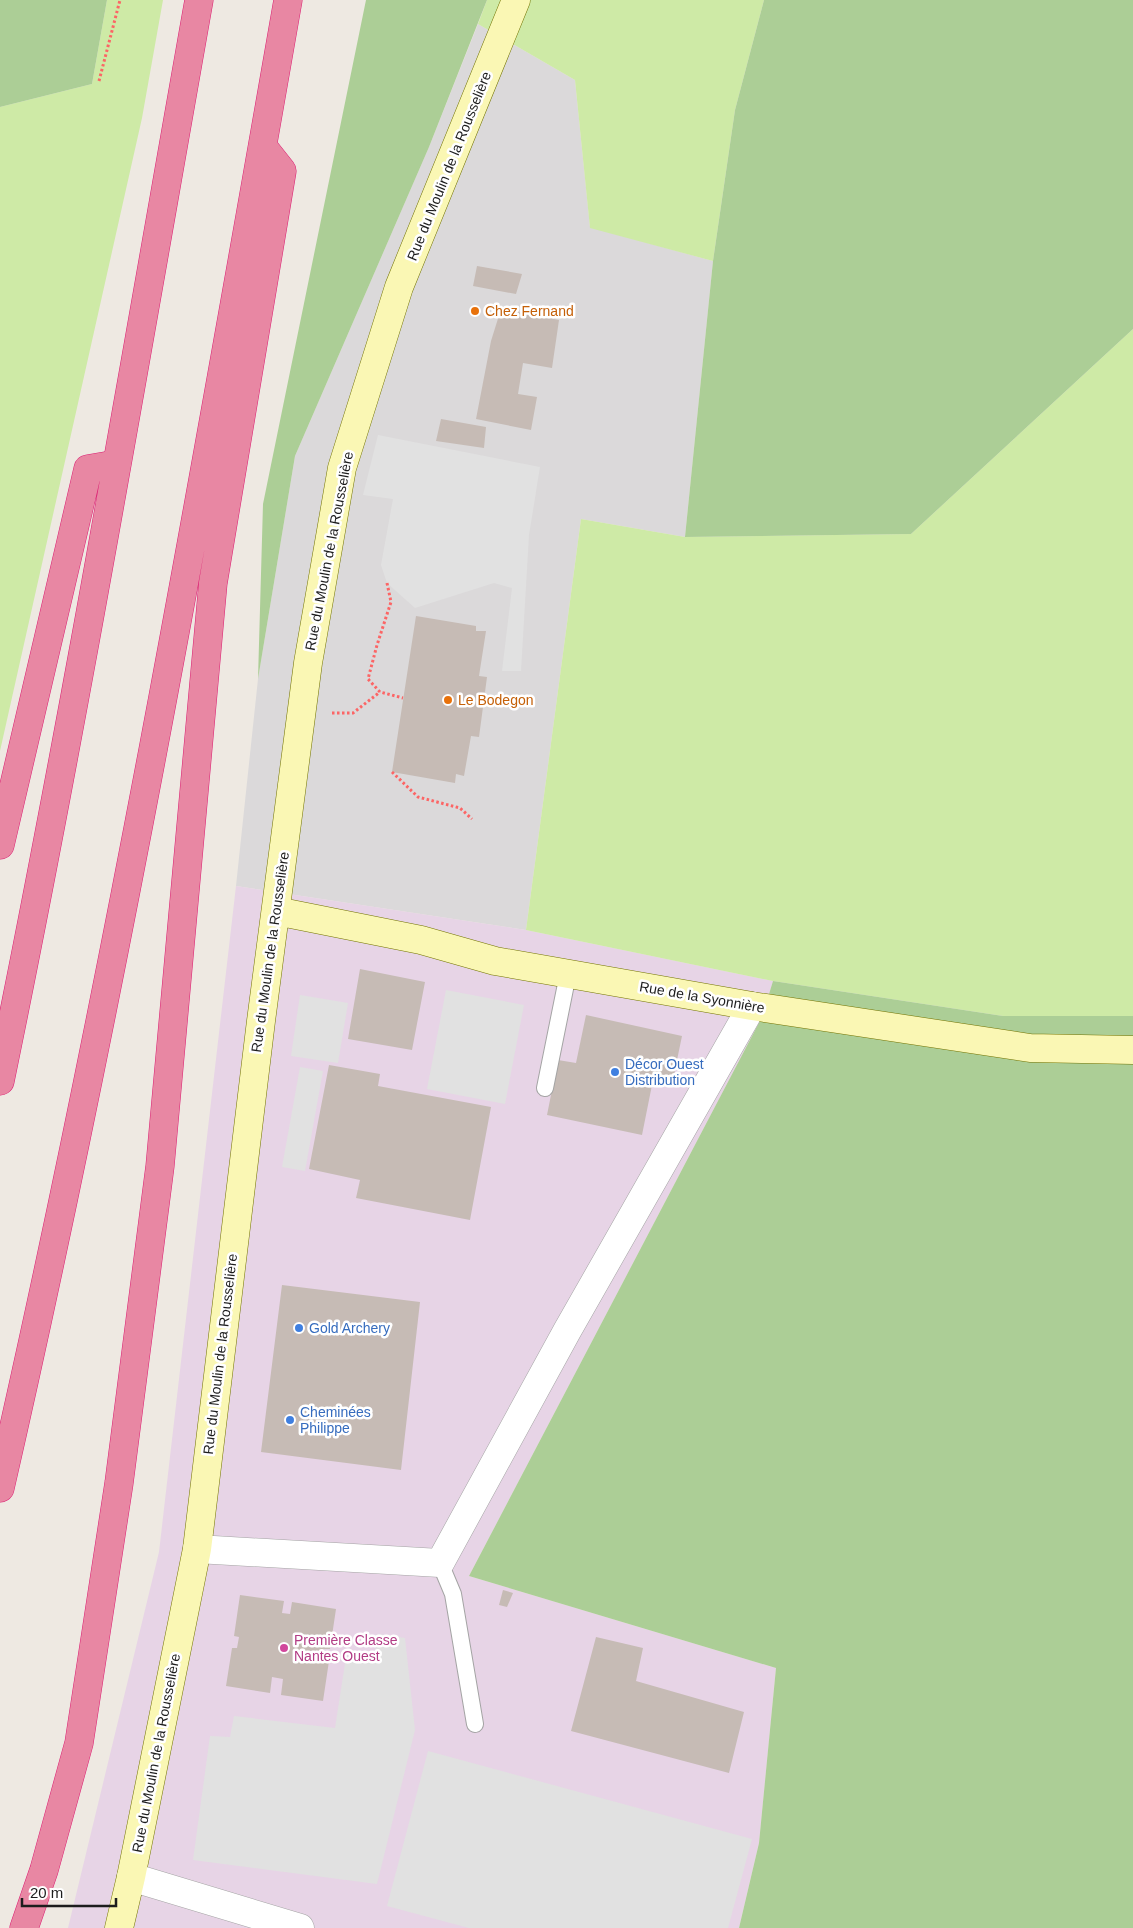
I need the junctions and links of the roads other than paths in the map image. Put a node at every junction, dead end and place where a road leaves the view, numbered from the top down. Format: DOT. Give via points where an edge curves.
graph roads {
  1 [pos="199,0"];
  2 [pos="288,0"];
  3 [pos="516,0"];
  4 [pos="263,147"];
  5 [pos="117,464"];
  6 [pos="0,845"];
  7 [pos="276,911"];
  8 [pos="568,974"];
  9 [pos="752,1006"];
  10 [pos="1133,1050"];
  11 [pos="0,1081"];
  12 [pos="545,1088"];
  13 [pos="0,1488"];
  14 [pos="197,1549"];
  15 [pos="440,1563"];
  16 [pos="475,1724"];
  17 [pos="131,1877"];
  18 [pos="24,1928"];
  19 [pos="119,1928"];
  20 [pos="300,1928"];
  1 -- 5 [label="highway"];
  2 -- 4 [label="highway"];
  3 -- 7 [label="street, Rue du Moulin de la Rousselière" via="400,287 342,468 310,653"];
  4 -- 13 [label="highway" via="147,785 54,1244"];
  4 -- 18 [label="highway" via="282,171 213,583 160,1166 119,1483 79,1743 44,1870"];
  5 -- 6 [label="highway" via="88,469"];
  5 -- 11 [label="highway"];
  7 -- 8 [label="street, Rue de la Syonnière" via="421,940 495,961"];
  7 -- 14 [label="street, Rue du Moulin de la Rousselière"];
  8 -- 9 [label="street, Rue de la Syonnière"];
  8 -- 12 [label="lane"];
  9 -- 10 [label="street, Rue de la Syonnière" via="1030,1048"];
  9 -- 15 [label="street"];
  14 -- 15 [label="street"];
  14 -- 17 [label="street, Rue du Moulin de la Rousselière"];
  15 -- 16 [label="lane" via="453,1594"];
  17 -- 19 [label="street, Rue du Moulin de la Rousselière"];
  17 -- 20 [label="street"];
}
